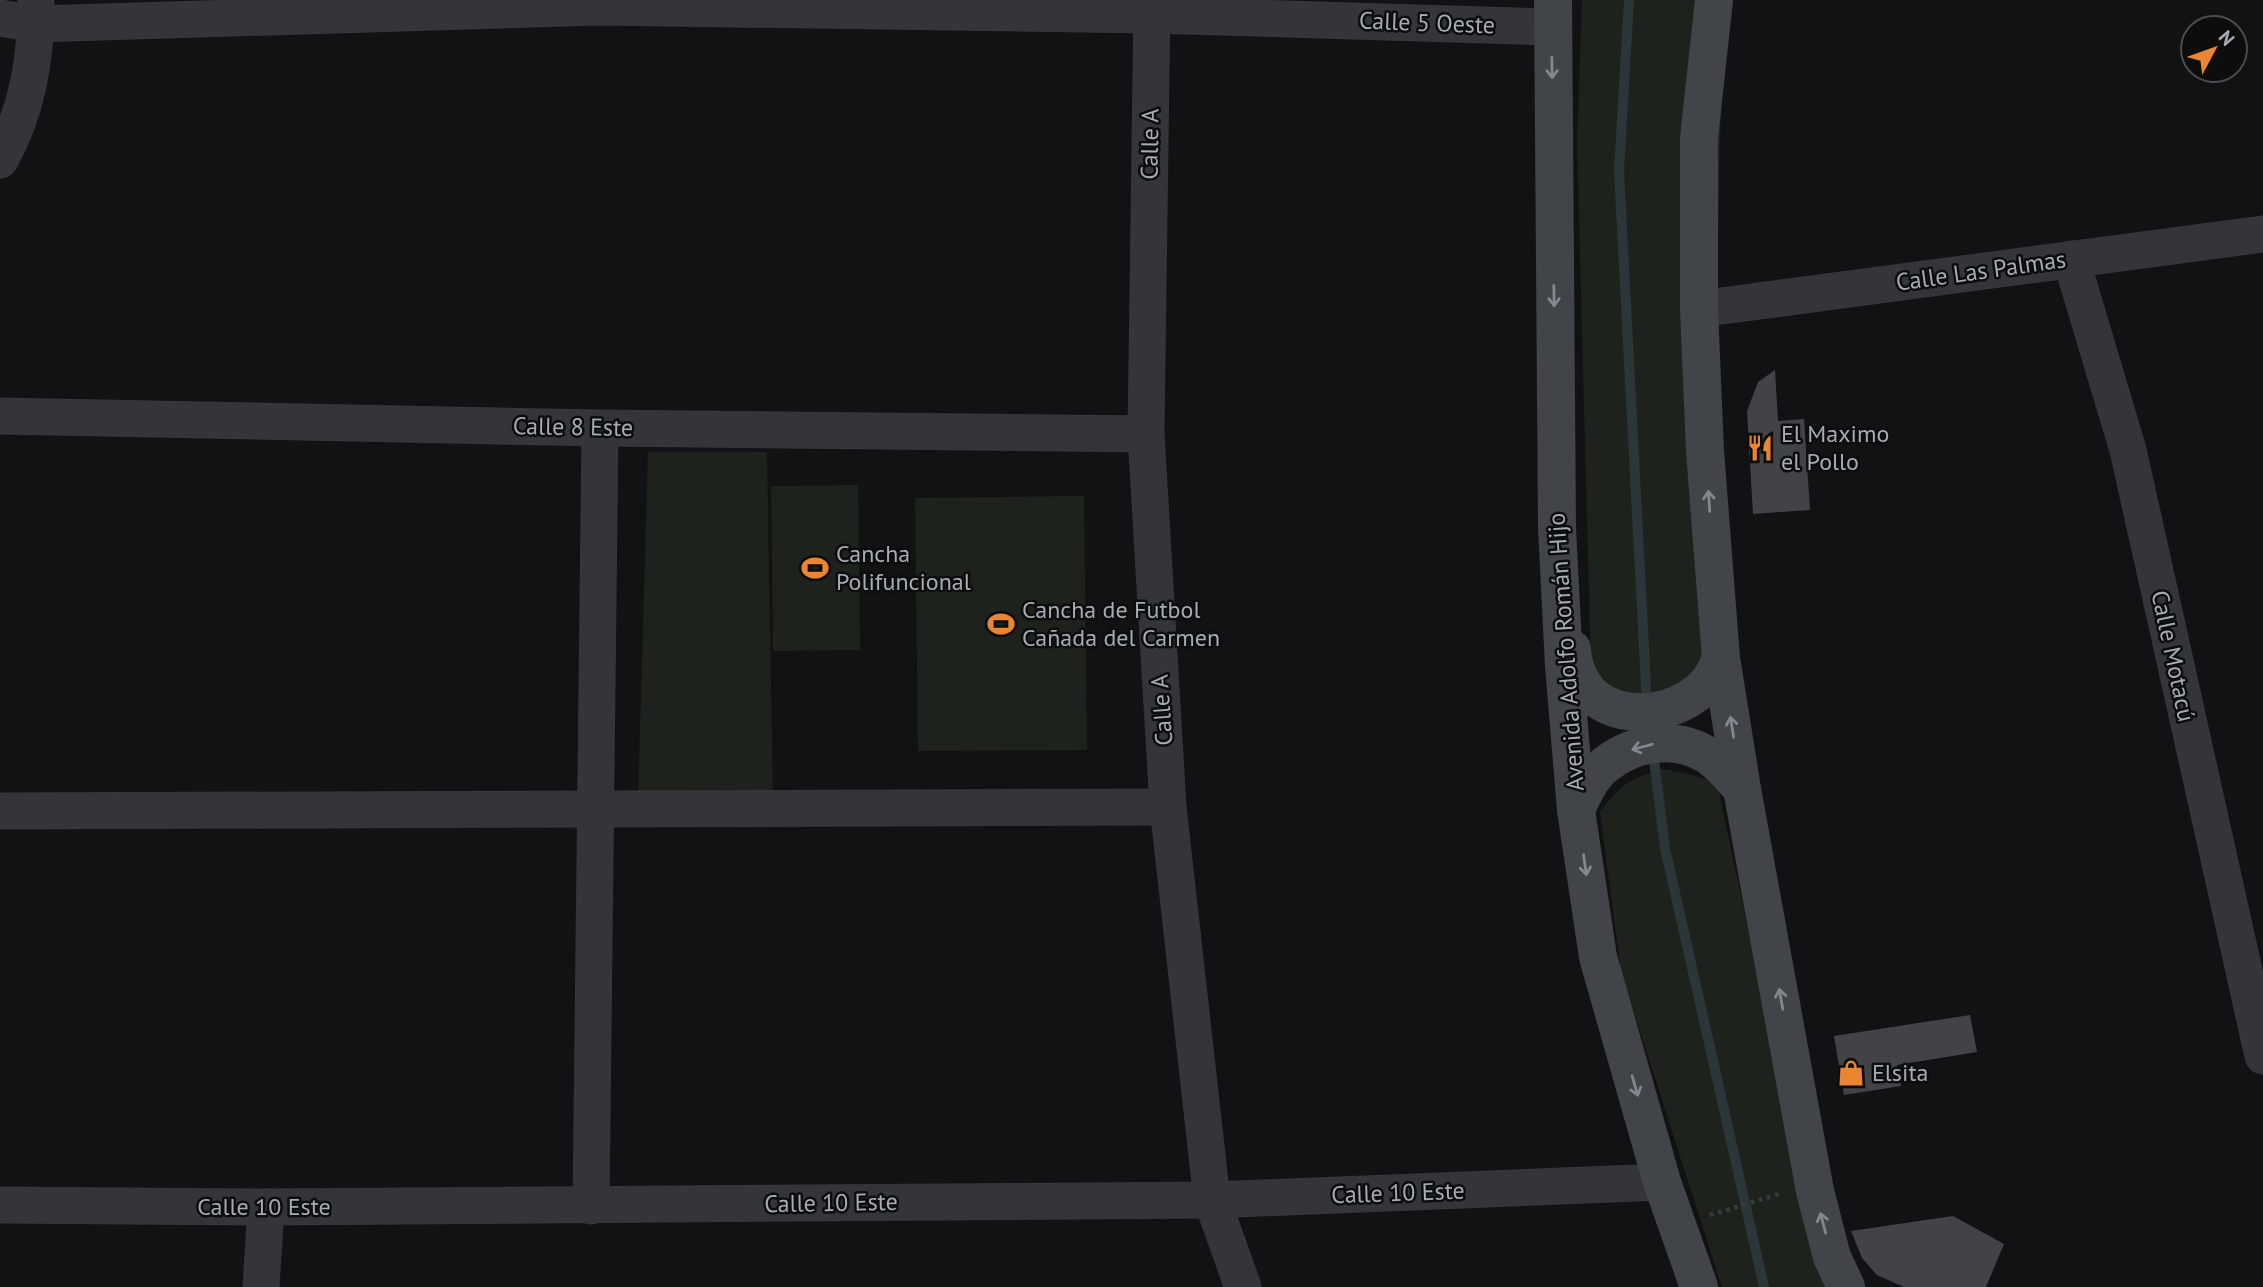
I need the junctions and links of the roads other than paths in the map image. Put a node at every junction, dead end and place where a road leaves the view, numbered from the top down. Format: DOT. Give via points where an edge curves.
graph roads {
  1 [pos="1714,0"];
  2 [pos="598,4"];
  3 [pos="1152,7"];
  4 [pos="36,12"];
  5 [pos="1553,13"];
  6 [pos="0,19"];
  7 [pos="0,160"];
  8 [pos="2263,234"];
  9 [pos="2071,258"];
  10 [pos="1699,309"];
  11 [pos="0,416"];
  12 [pos="600,428"];
  13 [pos="1146,434"];
  14 [pos="1557,528"];
  15 [pos="1718,665"];
  16 [pos="1734,780"];
  17 [pos="1583,797"];
  18 [pos="1168,807"];
  19 [pos="596,810"];
  20 [pos="0,811"];
  21 [pos="2260,1035"];
  22 [pos="1662,1182"];
  23 [pos="1212,1200"];
  24 [pos="0,1205"];
  25 [pos="591,1206"];
  26 [pos="266,1207"];
  27 [pos="261,1287"];
  28 [pos="1243,1287"];
  29 [pos="1699,1287"];
  30 [pos="1846,1287"];
  1 -- 10 [label="main road" via="1699,138"];
  2 -- 3 [label="street, Calle 5 Oeste"];
  2 -- 4 [label="street, Calle 5 Oeste"];
  3 -- 5 [label="street, Calle 5 Oeste"];
  3 -- 13 [label="street, Calle A"];
  4 -- 6 [label="street, Calle 5 Oeste"];
  4 -- 7 [label="street" via="29,91"];
  5 -- 14 [label="main road, Avenida Adolfo Román Hijo, one-way"];
  8 -- 9 [label="street, Calle Las Palmas"];
  9 -- 10 [label="street, Calle Las Palmas"];
  9 -- 21 [label="street, Calle Motacú" via="2128,450"];
  15 -- 10 [label="main road, one-way"];
  11 -- 12 [label="street, Calle 8 Este"];
  12 -- 13 [label="street, Calle 8 Este"];
  12 -- 19 [label="street"];
  13 -- 18 [label="street, Calle A"];
  14 -- 15 [label="main road" via="1568,570 1573,656 1582,681 1601,701 1635,713 1673,708 1697,693"];
  14 -- 17 [label="main road, Avenida Adolfo Román Hijo" via="1564,666"];
  16 -- 15 [label="main road, one-way"];
  16 -- 17 [label="main road, one-way" via="1707,755 1689,746 1657,743 1623,753 1605,765"];
  30 -- 16 [label="main road, one-way" via="1832,1256 1815,1191"];
  17 -- 22 [label="main road, Avenida Adolfo Román Hijo, one-way" via="1598,957"];
  18 -- 19 [label="street"];
  18 -- 23 [label="street, Calle A"];
  19 -- 20 [label="street"];
  19 -- 25 [label="street"];
  22 -- 23 [label="street, Calle 10 Este"];
  22 -- 29 [label="main road, Avenida Adolfo Román Hijo"];
  23 -- 25 [label="street, Calle 10 Este"];
  23 -- 28 [label="street, Calle A"];
  24 -- 26 [label="street, Calle 10 Este"];
  25 -- 26 [label="street, Calle 10 Este"];
  26 -- 27 [label="street"];
}
